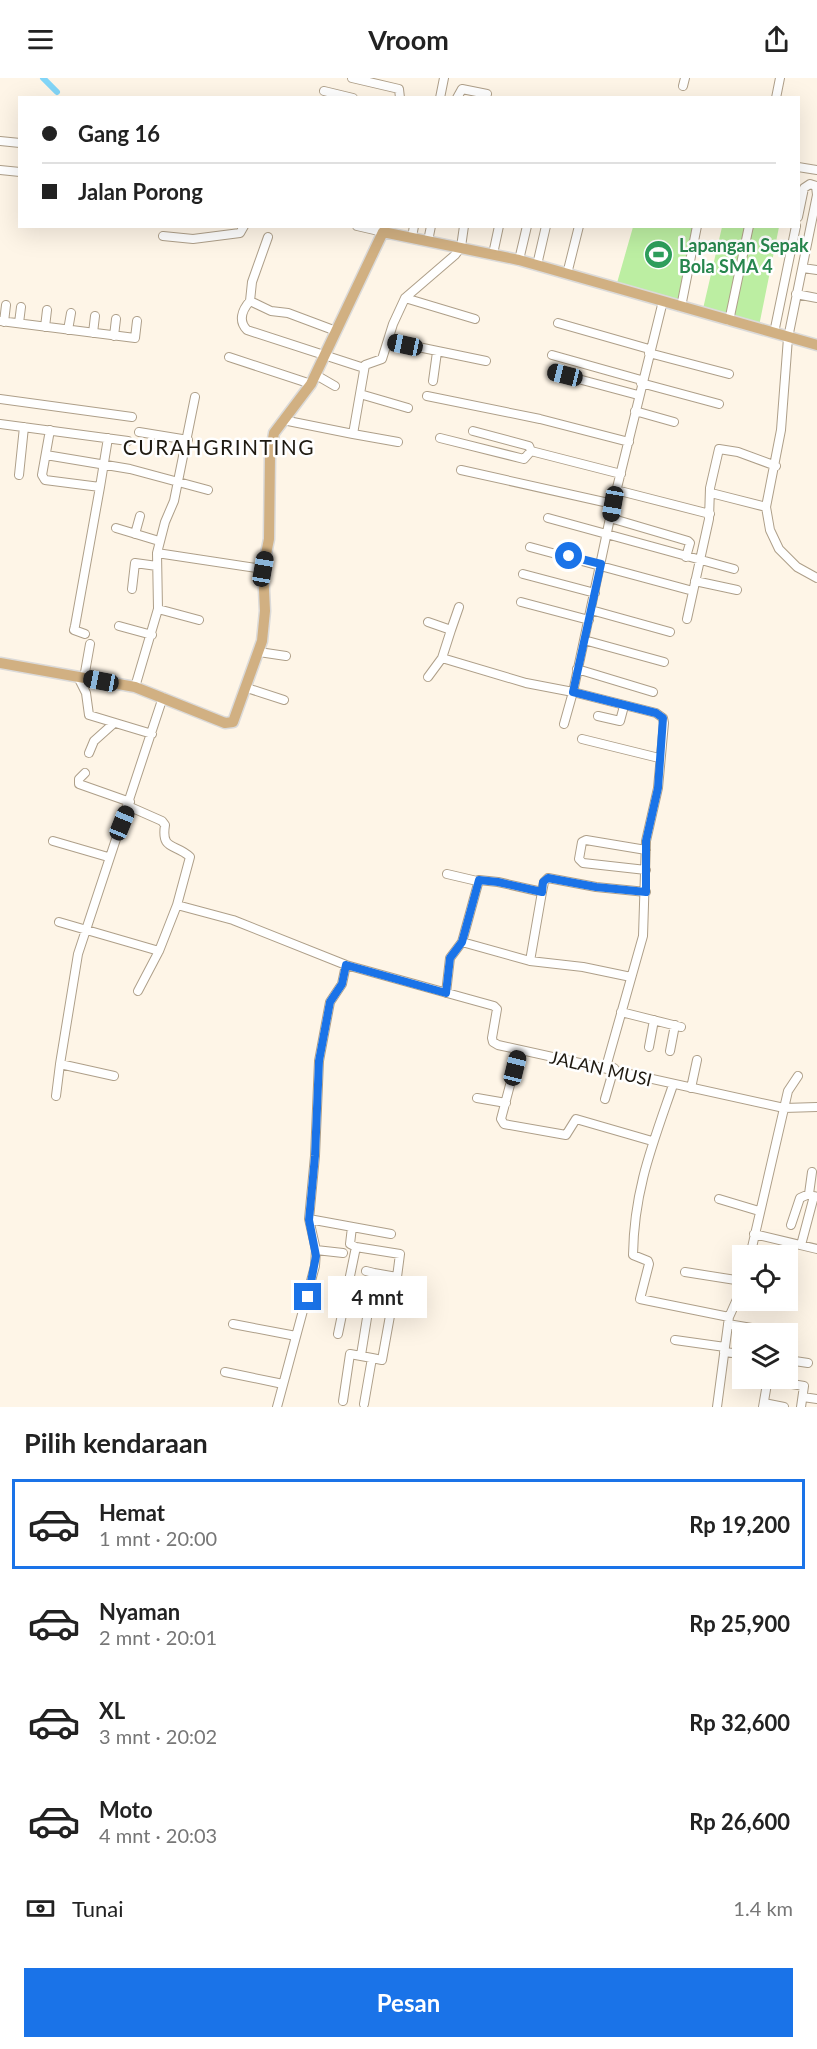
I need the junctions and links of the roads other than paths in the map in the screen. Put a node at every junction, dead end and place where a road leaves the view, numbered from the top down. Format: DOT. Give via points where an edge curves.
graph roads {
  1 [pos="352,78"];
  2 [pos="444,78"];
  3 [pos="780,78"];
  4 [pos="489,85"];
  5 [pos="324,91"];
  6 [pos="345,96"];
  7 [pos="400,96"];
  8 [pos="440,96"];
  9 [pos="457,96"];
  10 [pos="487,96"];
  11 [pos="776,96"];
  12 [pos="0,141"];
  13 [pos="18,142"];
  14 [pos="800,167"];
  15 [pos="0,170"];
  16 [pos="817,170"];
  17 [pos="18,172"];
  18 [pos="817,195"];
  19 [pos="800,207"];
  20 [pos="243,228"];
  21 [pos="369,228"];
  22 [pos="431,228"];
  23 [pos="464,228"];
  24 [pos="495,228"];
  25 [pos="499,228"];
  26 [pos="526,228"];
  27 [pos="546,228"];
  28 [pos="578,228"];
  29 [pos="698,228"];
  30 [pos="749,228"];
  31 [pos="796,228"];
  32 [pos="383,232"];
  33 [pos="413,232"];
  34 [pos="163,236"];
  35 [pos="268,237"];
  36 [pos="428,241"];
  37 [pos="461,247"];
  38 [pos="491,254"];
  39 [pos="519,260"];
  40 [pos="537,265"];
  41 [pos="803,268"];
  42 [pos="817,270"];
  43 [pos="567,274"];
  44 [pos="796,294"];
  45 [pos="405,298"];
  46 [pos="817,298"];
  47 [pos="250,301"];
  48 [pos="663,301"];
  49 [pos="6,305"];
  50 [pos="21,307"];
  51 [pos="681,307"];
  52 [pos="47,310"];
  53 [pos="70,313"];
  54 [pos="95,316"];
  55 [pos="116,319"];
  56 [pos="475,320"];
  57 [pos="2,321"];
  58 [pos="137,321"];
  59 [pos="729,321"];
  60 [pos="19,323"];
  61 [pos="558,323"];
  62 [pos="45,327"];
  63 [pos="68,330"];
  64 [pos="336,331"];
  65 [pos="93,333"];
  66 [pos="774,333"];
  67 [pos="114,336"];
  68 [pos="788,338"];
  69 [pos="389,341"];
  70 [pos="817,345"];
  71 [pos="649,351"];
  72 [pos="438,352"];
  73 [pos="325,356"];
  74 [pos="552,356"];
  75 [pos="229,357"];
  76 [pos="486,361"];
  77 [pos="364,368"];
  78 [pos="552,372"];
  79 [pos="729,374"];
  80 [pos="314,379"];
  81 [pos="433,381"];
  82 [pos="641,382"];
  83 [pos="335,386"];
  84 [pos="360,394"];
  85 [pos="638,394"];
  86 [pos="427,396"];
  87 [pos="195,397"];
  88 [pos="0,399"];
  89 [pos="719,404"];
  90 [pos="408,408"];
  91 [pos="635,411"];
  92 [pos="132,417"];
  93 [pos="283,420"];
  94 [pos="674,422"];
  95 [pos="0,424"];
  96 [pos="24,427"];
  97 [pos="50,430"];
  98 [pos="473,431"];
  99 [pos="139,432"];
  100 [pos="353,434"];
  101 [pos="108,438"];
  102 [pos="440,438"];
  103 [pos="188,440"];
  104 [pos="128,441"];
  105 [pos="398,442"];
  106 [pos="629,442"];
  107 [pos="531,451"];
  108 [pos="46,455"];
  109 [pos="104,463"];
  110 [pos="776,466"];
  111 [pos="461,470"];
  112 [pos="621,474"];
  113 [pos="19,475"];
  114 [pos="178,484"];
  115 [pos="100,487"];
  116 [pos="208,490"];
  117 [pos="616,490"];
  118 [pos="711,493"];
  119 [pos="613,504"];
  120 [pos="766,507"];
  121 [pos="710,514"];
  122 [pos="140,516"];
  123 [pos="548,518"];
  124 [pos="610,519"];
  125 [pos="116,528"];
  126 [pos="135,534"];
  127 [pos="608,536"];
  128 [pos="159,541"];
  129 [pos="530,547"];
  130 [pos="157,553"];
  131 [pos="686,556"];
  132 [pos="700,560"];
  133 [pos="601,564"];
  134 [pos="157,566"];
  135 [pos="263,569"];
  136 [pos="734,569"];
  137 [pos="523,574"];
  138 [pos="817,578"];
  139 [pos="695,581"];
  140 [pos="132,590"];
  141 [pos="738,590"];
  142 [pos="693,591"];
  143 [pos="595,593"];
  144 [pos="521,602"];
  145 [pos="459,608"];
  146 [pos="158,609"];
  147 [pos="591,610"];
  148 [pos="687,619"];
  149 [pos="199,620"];
  150 [pos="589,620"];
  151 [pos="428,622"];
  152 [pos="119,626"];
  153 [pos="451,630"];
  154 [pos="670,632"];
  155 [pos="85,634"];
  156 [pos="152,635"];
  157 [pos="584,640"];
  158 [pos="90,644"];
  159 [pos="259,652"];
  160 [pos="286,656"];
  161 [pos="442,658"];
  162 [pos="664,662"];
  163 [pos="0,663"];
  164 [pos="577,669"];
  165 [pos="428,677"];
  166 [pos="81,679"];
  167 [pos="135,687"];
  168 [pos="247,688"];
  169 [pos="573,692"];
  170 [pos="653,692"];
  171 [pos="284,700"];
  172 [pos="161,703"];
  173 [pos="624,706"];
  174 [pos="598,716"];
  175 [pos="113,724"];
  176 [pos="564,724"];
  177 [pos="152,734"];
  178 [pos="582,739"];
  179 [pos="89,753"];
  180 [pos="659,758"];
  181 [pos="85,772"];
  182 [pos="129,804"];
  183 [pos="53,842"];
  184 [pos="646,849"];
  185 [pos="108,857"];
  186 [pos="646,870"];
  187 [pos="447,874"];
  188 [pos="477,881"];
  189 [pos="542,892"];
  190 [pos="646,892"];
  191 [pos="177,905"];
  192 [pos="59,922"];
  193 [pos="86,929"];
  194 [pos="462,942"];
  195 [pos="159,951"];
  196 [pos="530,961"];
  197 [pos="346,965"];
  198 [pos="631,977"];
  199 [pos="138,991"];
  200 [pos="446,993"];
  201 [pos="621,1012"];
  202 [pos="654,1020"];
  203 [pos="649,1047"];
  204 [pos="519,1051"];
  205 [pos="670,1051"];
  206 [pos="697,1060"];
  207 [pos="60,1064"];
  208 [pos="610,1067"];
  209 [pos="114,1076"];
  210 [pos="798,1077"];
  211 [pos="673,1085"];
  212 [pos="692,1088"];
  213 [pos="56,1096"];
  214 [pos="477,1098"];
  215 [pos="605,1099"];
  216 [pos="506,1103"];
  217 [pos="817,1107"];
  218 [pos="784,1108"];
  219 [pos="652,1141"];
  220 [pos="812,1172"];
  221 [pos="813,1196"];
  222 [pos="719,1199"];
  223 [pos="759,1211"];
  224 [pos="309,1220"];
  225 [pos="791,1225"];
  226 [pos="352,1227"];
  227 [pos="391,1234"];
  228 [pos="754,1234"];
  229 [pos="752,1245"];
  230 [pos="801,1245"];
  231 [pos="356,1247"];
  232 [pos="817,1249"];
  233 [pos="316,1250"];
  234 [pos="343,1253"];
  235 [pos="685,1272"];
  236 [pos="397,1277"];
  237 [pos="732,1279"];
  238 [pos="347,1288"];
  239 [pos="371,1293"];
  240 [pos="732,1311"];
  241 [pos="728,1321"];
  242 [pos="737,1323"];
  243 [pos="233,1324"];
  244 [pos="338,1334"];
  245 [pos="296,1336"];
  246 [pos="675,1340"];
  247 [pos="725,1350"];
  248 [pos="732,1352"];
  249 [pos="361,1355"];
  250 [pos="372,1358"];
  251 [pos="798,1362"];
  252 [pos="808,1363"];
  253 [pos="225,1372"];
  254 [pos="282,1384"];
  255 [pos="798,1385"];
  256 [pos="766,1389"];
  257 [pos="803,1397"];
  258 [pos="817,1400"];
  259 [pos="343,1401"];
  260 [pos="364,1404"];
  261 [pos="763,1405"];
  262 [pos="277,1407"];
  263 [pos="717,1407"];
  264 [pos="784,1407"];
  265 [pos="801,1407"];
  1 -- 7 [label="street" via="399,89"];
  2 -- 8 [label="street"];
  3 -- 11 [label="street"];
  4 -- 10 [label="street"];
  5 -- 6 [label="street"];
  9 -- 10 [label="street" via="464,89"];
  12 -- 13 [label="street"];
  14 -- 16 [label="street"];
  15 -- 17 [label="street"];
  18 -- 19 [label="street" via="816,186 804,188"];
  18 -- 41 [label="street"];
  20 -- 34 [label="street" via="240,233 193,239"];
  21 -- 32 [label="street"];
  22 -- 36 [label="street"];
  23 -- 37 [label="street"];
  24 -- 38 [label="street"];
  25 -- 38 [label="street"];
  26 -- 39 [label="street"];
  27 -- 40 [label="street"];
  28 -- 43 [label="street"];
  29 -- 51 [label="street"];
  30 -- 59 [label="street"];
  31 -- 66 [label="street"];
  32 -- 33 [label="main road"];
  32 -- 64 [label="main road"];
  33 -- 36 [label="main road"];
  35 -- 47 [label="street" via="252,282"];
  36 -- 37 [label="main road"];
  37 -- 38 [label="main road"];
  37 -- 45 [label="street"];
  38 -- 39 [label="main road"];
  39 -- 40 [label="main road"];
  40 -- 43 [label="main road"];
  41 -- 42 [label="street"];
  41 -- 44 [label="street"];
  43 -- 48 [label="main road"];
  44 -- 46 [label="street"];
  44 -- 68 [label="street"];
  45 -- 56 [label="street"];
  45 -- 69 [label="street"];
  47 -- 64 [label="street"];
  47 -- 73 [label="street" via="242,317 247,330"];
  48 -- 51 [label="main road"];
  48 -- 71 [label="street"];
  49 -- 57 [label="street"];
  50 -- 60 [label="street"];
  51 -- 59 [label="main road"];
  52 -- 62 [label="street"];
  53 -- 63 [label="street"];
  54 -- 65 [label="street"];
  55 -- 67 [label="street"];
  57 -- 60 [label="street"];
  58 -- 67 [label="street" via="135,338"];
  59 -- 66 [label="main road"];
  60 -- 62 [label="street"];
  61 -- 71 [label="street"];
  62 -- 63 [label="street"];
  63 -- 65 [label="street"];
  64 -- 73 [label="main road"];
  65 -- 67 [label="street"];
  66 -- 68 [label="main road"];
  68 -- 70 [label="main road"];
  68 -- 110 [label="street"];
  69 -- 72 [label="street"];
  69 -- 77 [label="street" via="382,359 367,362"];
  71 -- 79 [label="street"];
  71 -- 82 [label="street"];
  72 -- 76 [label="street"];
  72 -- 81 [label="street"];
  73 -- 77 [label="street"];
  73 -- 80 [label="main road"];
  74 -- 82 [label="street"];
  75 -- 80 [label="street"];
  77 -- 84 [label="street"];
  78 -- 85 [label="street"];
  80 -- 83 [label="street"];
  80 -- 93 [label="main road"];
  82 -- 85 [label="street"];
  82 -- 89 [label="street"];
  84 -- 90 [label="street"];
  84 -- 100 [label="street"];
  85 -- 91 [label="street"];
  86 -- 106 [label="street"];
  87 -- 103 [label="street"];
  88 -- 92 [label="street"];
  91 -- 94 [label="street"];
  91 -- 106 [label="street"];
  93 -- 100 [label="street"];
  93 -- 135 [label="main road" via="274,433 270,456 270,528"];
  95 -- 96 [label="street"];
  96 -- 97 [label="street"];
  96 -- 113 [label="street"];
  97 -- 101 [label="street"];
  97 -- 108 [label="street"];
  98 -- 107 [label="street" via="529,446"];
  99 -- 103 [label="street"];
  100 -- 105 [label="street"];
  101 -- 104 [label="street"];
  101 -- 109 [label="street"];
  102 -- 107 [label="street" via="524,459"];
  103 -- 114 [label="street"];
  106 -- 112 [label="street"];
  107 -- 112 [label="street"];
  108 -- 109 [label="street"];
  108 -- 115 [label="street" via="42,475 45,480"];
  109 -- 114 [label="street"];
  109 -- 115 [label="street"];
  110 -- 118 [label="street" via="720,449"];
  110 -- 120 [label="street"];
  111 -- 119 [label="street"];
  112 -- 117 [label="street"];
  114 -- 116 [label="street"];
  114 -- 128 [label="street"];
  115 -- 155 [label="street" via="74,630"];
  117 -- 119 [label="street"];
  117 -- 121 [label="street"];
  118 -- 120 [label="street"];
  118 -- 121 [label="street"];
  119 -- 124 [label="street"];
  120 -- 138 [label="street" via="779,549 797,567"];
  121 -- 132 [label="street"];
  122 -- 126 [label="street"];
  123 -- 127 [label="street"];
  124 -- 127 [label="street"];
  124 -- 131 [label="street" via="688,541"];
  125 -- 126 [label="street"];
  126 -- 128 [label="street"];
  127 -- 131 [label="street"];
  127 -- 133 [label="street"];
  128 -- 130 [label="street"];
  129 -- 133 [label="street"];
  130 -- 134 [label="street"];
  130 -- 135 [label="street"];
  131 -- 132 [label="street"];
  132 -- 136 [label="street"];
  132 -- 139 [label="street"];
  133 -- 142 [label="street"];
  133 -- 143 [label="street"];
  134 -- 140 [label="street" via="135,563"];
  134 -- 146 [label="street"];
  135 -- 159 [label="main road" via="265,611"];
  137 -- 143 [label="street"];
  139 -- 141 [label="street"];
  139 -- 142 [label="street"];
  142 -- 148 [label="street"];
  143 -- 147 [label="street"];
  144 -- 150 [label="street"];
  145 -- 153 [label="street"];
  146 -- 149 [label="street"];
  146 -- 156 [label="street"];
  147 -- 150 [label="street"];
  147 -- 154 [label="street"];
  150 -- 157 [label="street"];
  151 -- 153 [label="street"];
  152 -- 156 [label="street"];
  153 -- 161 [label="street"];
  156 -- 167 [label="street"];
  157 -- 162 [label="street"];
  157 -- 164 [label="street"];
  158 -- 166 [label="street"];
  159 -- 160 [label="street"];
  159 -- 168 [label="main road"];
  161 -- 165 [label="street"];
  161 -- 169 [label="street" via="526,683"];
  163 -- 166 [label="main road"];
  164 -- 169 [label="street"];
  164 -- 170 [label="street"];
  166 -- 167 [label="main road"];
  166 -- 175 [label="street" via="88,715"];
  167 -- 172 [label="main road"];
  168 -- 171 [label="street"];
  168 -- 172 [label="main road" via="231,724"];
  169 -- 173 [label="street"];
  169 -- 176 [label="street"];
  172 -- 177 [label="street"];
  173 -- 174 [label="street" via="620,721"];
  173 -- 180 [label="street" via="663,718"];
  175 -- 177 [label="street"];
  175 -- 179 [label="street" via="94,741"];
  177 -- 182 [label="street"];
  178 -- 180 [label="street"];
  180 -- 184 [label="street" via="658,788"];
  181 -- 182 [label="street" via="79,784"];
  182 -- 185 [label="street"];
  182 -- 191 [label="street" via="162,821 166,844 190,856"];
  183 -- 185 [label="street"];
  184 -- 186 [label="street"];
  184 -- 186 [label="street" via="586,840 582,842 579,859 583,863"];
  185 -- 193 [label="street"];
  186 -- 190 [label="street"];
  187 -- 188 [label="street"];
  188 -- 189 [label="street"];
  188 -- 194 [label="street"];
  189 -- 190 [label="street" via="543,882 548,878"];
  189 -- 196 [label="street"];
  190 -- 198 [label="street" via="643,936"];
  191 -- 195 [label="street"];
  191 -- 197 [label="street, JALAN MUSI" via="233,921"];
  192 -- 193 [label="street"];
  193 -- 195 [label="street"];
  193 -- 207 [label="street" via="74,971"];
  194 -- 196 [label="street"];
  194 -- 200 [label="street" via="450,958"];
  195 -- 199 [label="street"];
  196 -- 198 [label="street"];
  197 -- 200 [label="street, JALAN MUSI"];
  197 -- 224 [label="street" via="342,984 330,1002 322,1039"];
  198 -- 201 [label="street"];
  200 -- 204 [label="street, JALAN MUSI" via="494,1006 497,1009 493,1042"];
  201 -- 202 [label="street"];
  201 -- 208 [label="street"];
  202 -- 203 [label="street"];
  202 -- 205 [label="street" via="678,1026"];
  204 -- 208 [label="street, JALAN MUSI"];
  204 -- 216 [label="street"];
  206 -- 212 [label="street"];
  207 -- 209 [label="street"];
  207 -- 213 [label="street"];
  208 -- 211 [label="street, JALAN MUSI"];
  208 -- 215 [label="street"];
  210 -- 218 [label="street" via="788,1091"];
  211 -- 212 [label="street, JALAN MUSI"];
  211 -- 219 [label="street"];
  212 -- 218 [label="street, JALAN MUSI"];
  214 -- 216 [label="street"];
  216 -- 219 [label="street" via="501,1119 504,1124 566,1135 576,1119"];
  217 -- 218 [label="street, JALAN MUSI"];
  218 -- 223 [label="street"];
  219 -- 241 [label="street" via="634,1219 634,1257 649,1264 640,1299"];
  220 -- 221 [label="street"];
  221 -- 225 [label="street" via="800,1198"];
  221 -- 230 [label="street"];
  222 -- 223 [label="street"];
  223 -- 228 [label="street"];
  224 -- 226 [label="street"];
  224 -- 233 [label="street"];
  226 -- 227 [label="street"];
  226 -- 231 [label="street" via="350,1244"];
  228 -- 229 [label="street"];
  228 -- 230 [label="street"];
  230 -- 232 [label="street"];
  231 -- 236 [label="street" via="400,1254"];
  231 -- 238 [label="street"];
  233 -- 234 [label="street"];
  233 -- 245 [label="street"];
  235 -- 237 [label="street"];
  236 -- 239 [label="street" via="370,1272"];
  236 -- 250 [label="street" via="382,1360"];
  238 -- 239 [label="street"];
  238 -- 244 [label="street"];
  239 -- 249 [label="street"];
  240 -- 241 [label="street"];
  241 -- 242 [label="street"];
  241 -- 247 [label="street"];
  243 -- 245 [label="street"];
  245 -- 254 [label="street"];
  246 -- 247 [label="street"];
  247 -- 248 [label="street"];
  247 -- 263 [label="street"];
  249 -- 250 [label="street"];
  249 -- 259 [label="street" via="350,1354"];
  250 -- 260 [label="street"];
  251 -- 252 [label="street"];
  253 -- 254 [label="street"];
  254 -- 262 [label="street"];
  255 -- 257 [label="street" via="803,1386"];
  256 -- 261 [label="street"];
  257 -- 258 [label="street"];
  257 -- 265 [label="street"];
  261 -- 264 [label="street"];
}
